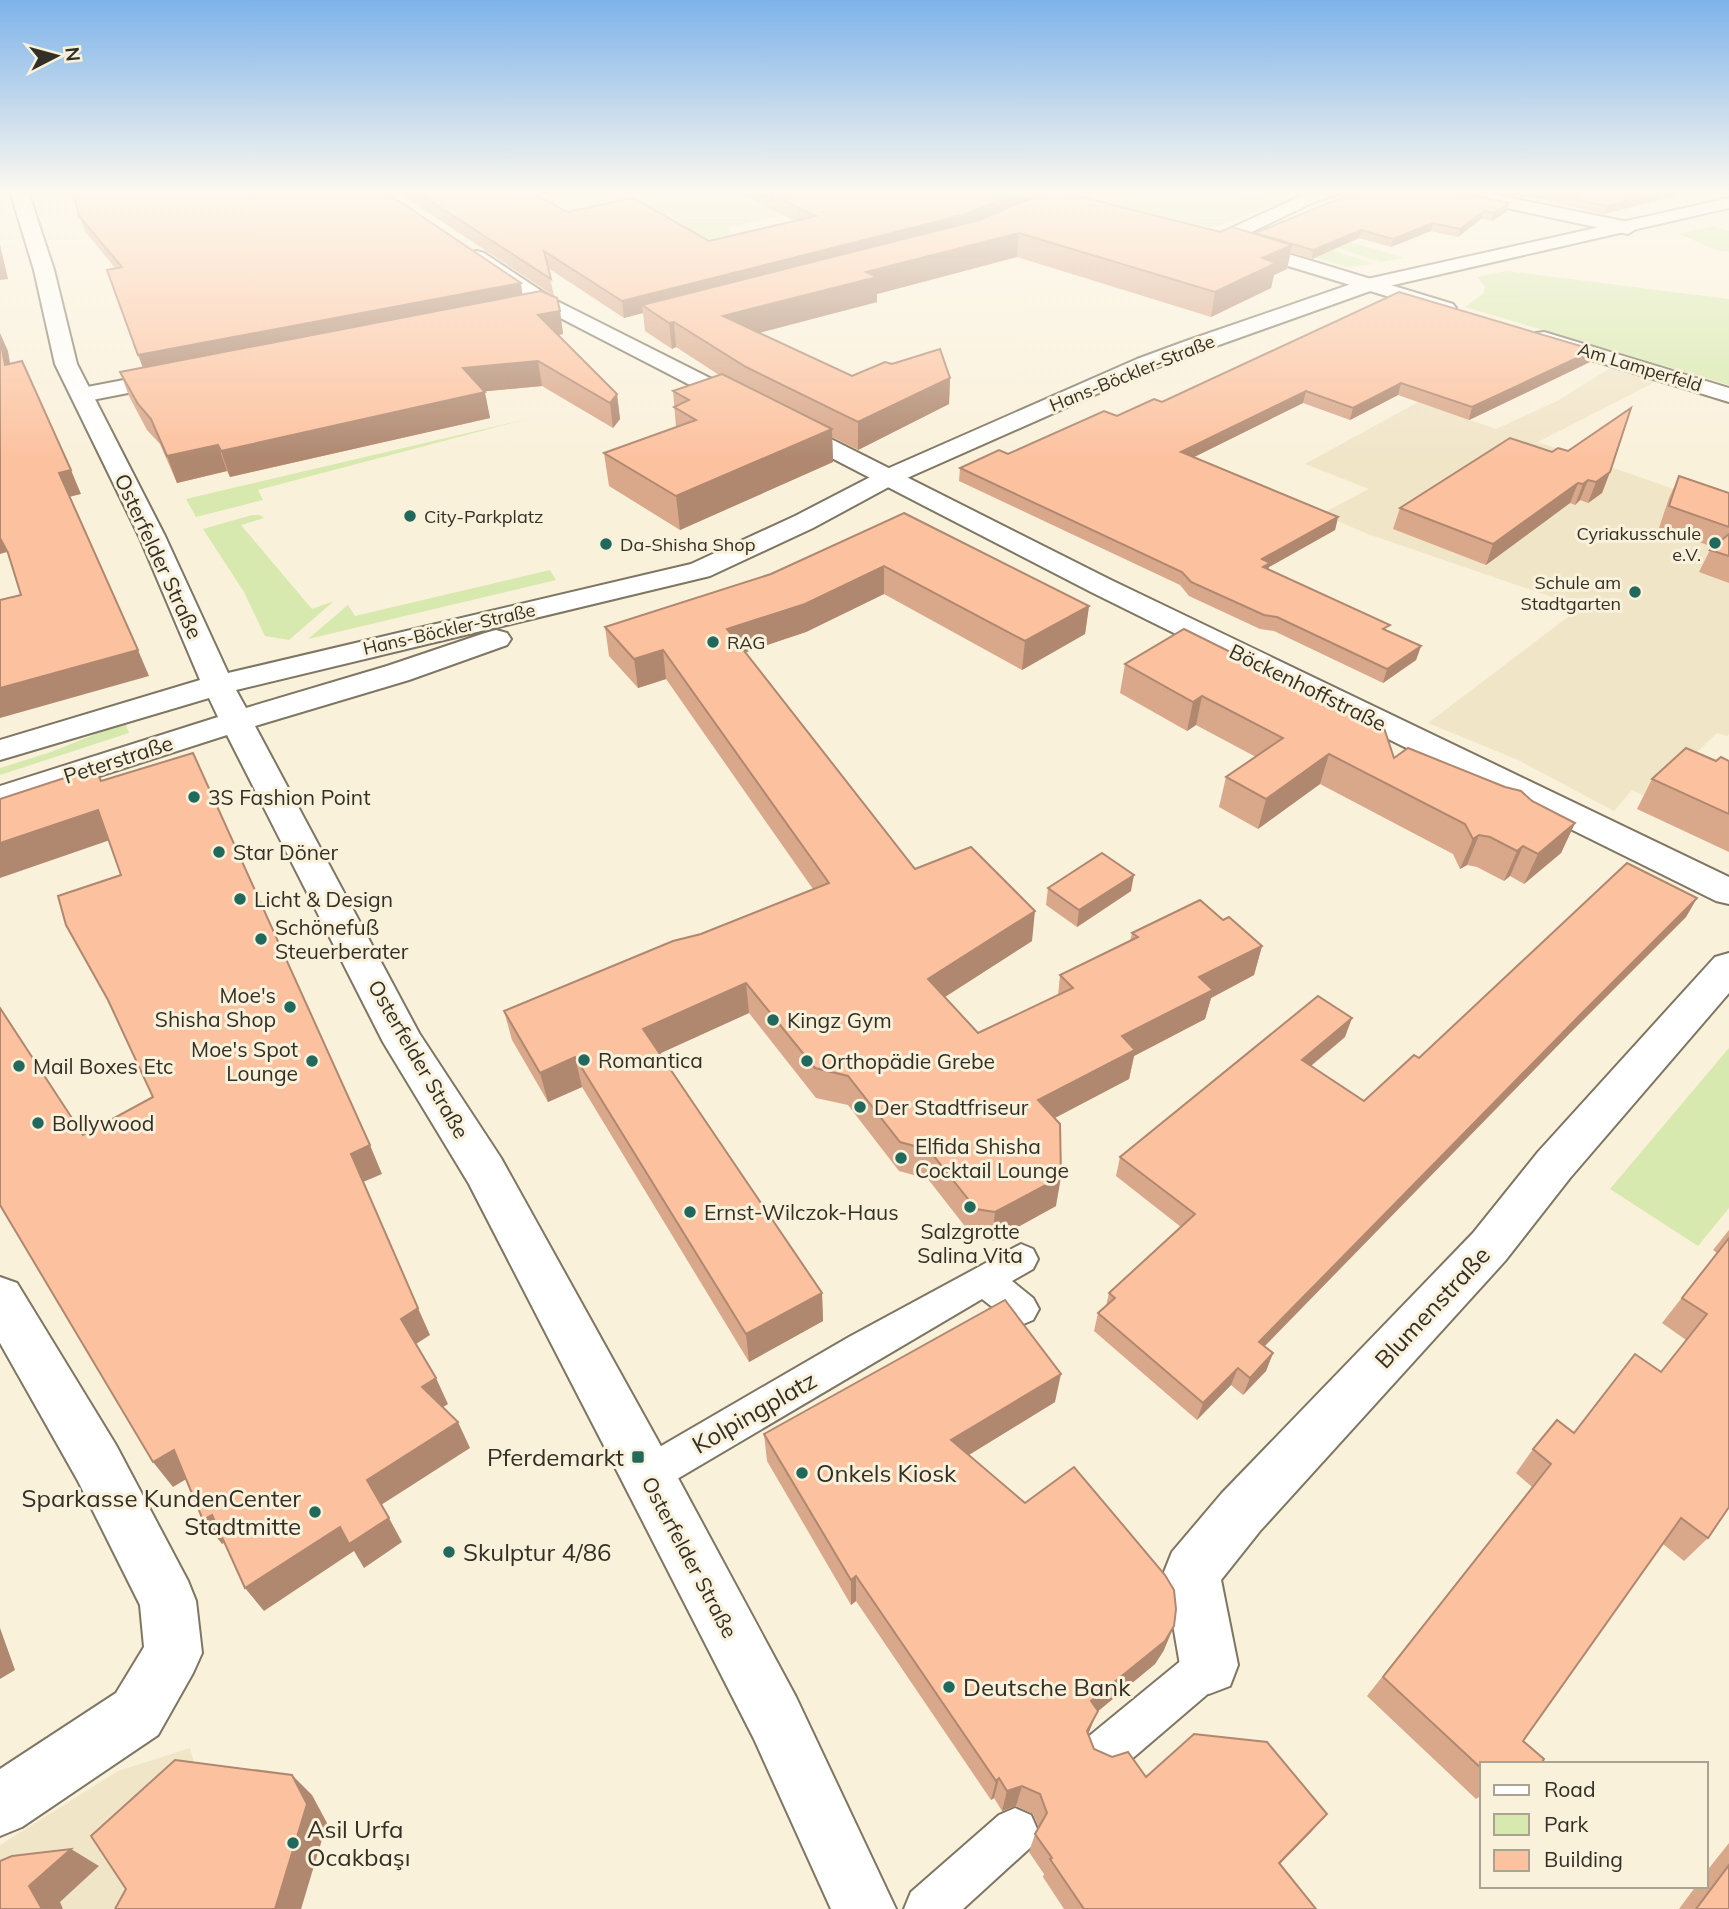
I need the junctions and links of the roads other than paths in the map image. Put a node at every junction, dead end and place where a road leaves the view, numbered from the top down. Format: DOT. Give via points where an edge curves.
graph roads {
  1 [pos="46,280"];
  2 [pos="512,280"];
  3 [pos="1357,280"];
  4 [pos="1388,280"];
  5 [pos="1370,284"];
  6 [pos="548,304"];
  7 [pos="521,309"];
  8 [pos="1462,313"];
  9 [pos="631,325"];
  10 [pos="604,332"];
  11 [pos="1528,333"];
  12 [pos="192,374"];
  13 [pos="82,395"];
  14 [pos="1729,395"];
  15 [pos="889,477"];
  16 [pos="680,576"];
  17 [pos="218,685"];
  18 [pos="237,721"];
  19 [pos="0,750"];
  20 [pos="0,797"];
  21 [pos="1729,892"];
  22 [pos="1729,967"];
  23 [pos="1021,1259"];
  24 [pos="986,1281"];
  25 [pos="0,1298"];
  26 [pos="1021,1308"];
  27 [pos="646,1476"];
  28 [pos="1209,1665"];
  29 [pos="1104,1753"];
  30 [pos="0,1805"];
  31 [pos="1015,1831"];
  32 [pos="864,1909"];
  33 [pos="928,1909"];
  1 -- 13 [label="main road, Osterfelder Straße" via="66,364"];
  2 -- 6 [label="main road, Böckenhoffstraße"];
  3 -- 5 [label="main road"];
  4 -- 5 [label="main road, Hans-Böckler-Straße"];
  5 -- 8 [label="main road"];
  5 -- 15 [label="main road, Hans-Böckler-Straße" via="1145,364"];
  6 -- 7 [label="main road"];
  6 -- 10 [label="main road, Böckenhoffstraße"];
  9 -- 10 [label="main road"];
  10 -- 15 [label="main road, Böckenhoffstraße"];
  11 -- 14 [label="main road, Am Lamperfeld"];
  12 -- 13 [label="main road"];
  13 -- 17 [label="main road, Osterfelder Straße" via="152,536"];
  15 -- 16 [label="main road, Hans-Böckler-Straße" via="804,522"];
  15 -- 21 [label="main road, Böckenhoffstraße" via="1101,586"];
  16 -- 17 [label="main road, Hans-Böckler-Straße"];
  16 -- 18 [label="main road, Hans-Böckler-Straße" via="398,673"];
  17 -- 18 [label="main road, Osterfelder Straße"];
  17 -- 19 [label="main road, Peterstraße"];
  18 -- 20 [label="main road, Peterstraße"];
  18 -- 27 [label="main road, Osterfelder Straße" via="403,1042 485,1171"];
  22 -- 28 [label="main road, Blumenstraße" via="1553,1165 1489,1247 1241,1512 1192,1572"];
  23 -- 24 [label="street, Kolpingplatz"];
  24 -- 26 [label="street"];
  24 -- 27 [label="street, Kolpingplatz"];
  25 -- 30 [label="main road" via="97,1463 168,1601 173,1653 137,1713"];
  27 -- 32 [label="main road, Osterfelder Straße" via="775,1718"];
  28 -- 29 [label="street"];
  31 -- 33 [label="street"];
}
